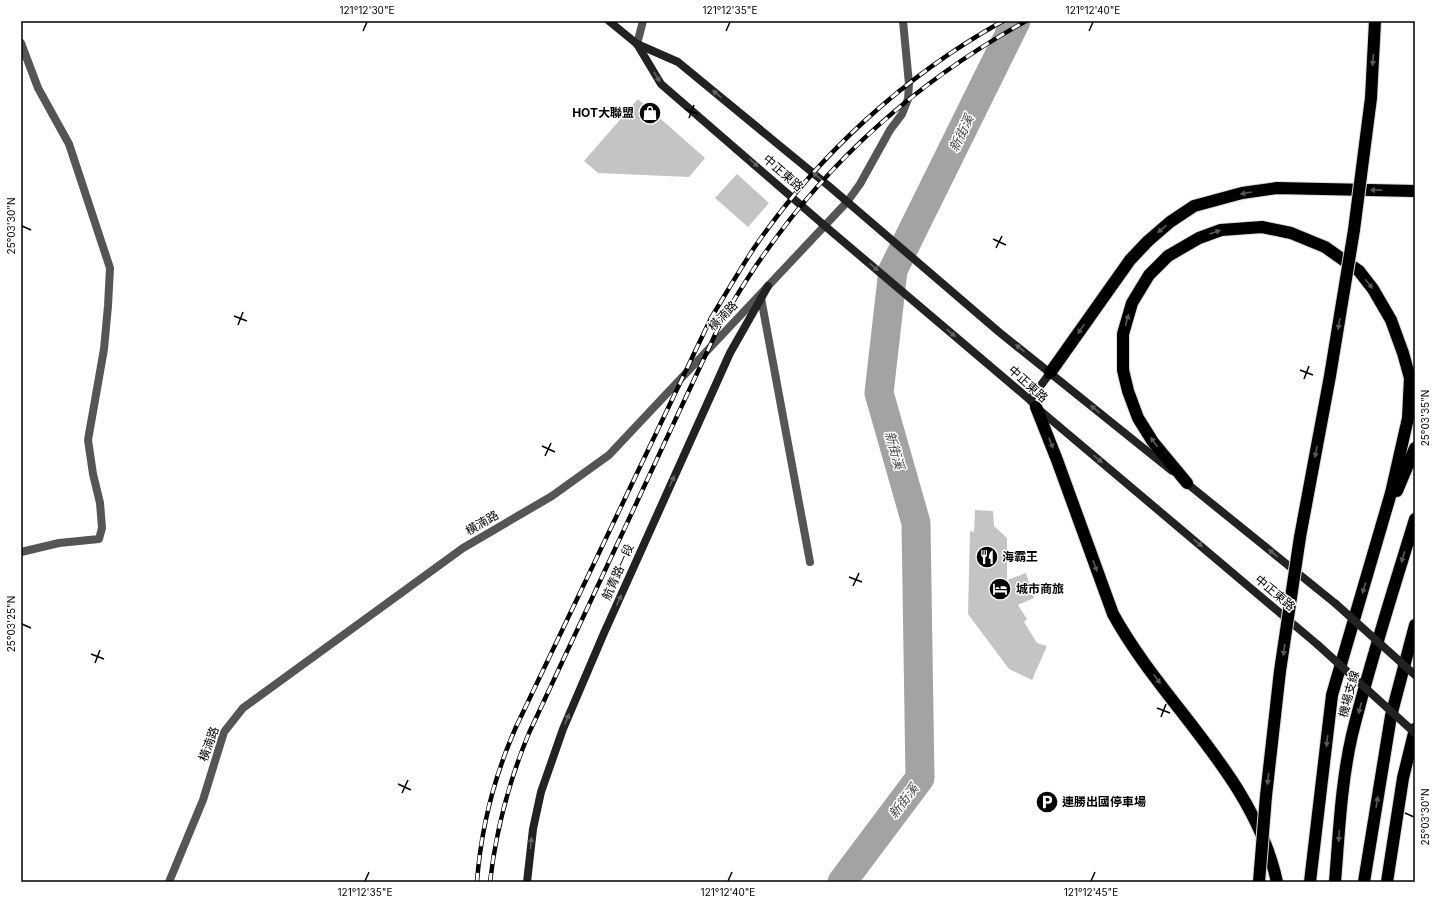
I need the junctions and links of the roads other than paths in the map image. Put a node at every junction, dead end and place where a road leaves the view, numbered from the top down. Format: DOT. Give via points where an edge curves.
graph roads {
  1 [pos="610,21"];
  2 [pos="643,21"];
  3 [pos="903,21"];
  4 [pos="1375,21"];
  5 [pos="21,43"];
  6 [pos="637,44"];
  7 [pos="1415,191"];
  8 [pos="847,202"];
  9 [pos="825,226"];
  10 [pos="768,286"];
  11 [pos="761,298"];
  12 [pos="1050,373"];
  13 [pos="1033,404"];
  14 [pos="1415,448"];
  15 [pos="1187,483"];
  16 [pos="1415,519"];
  17 [pos="1378,537"];
  18 [pos="21,552"];
  19 [pos="810,562"];
  20 [pos="1415,625"];
  21 [pos="1415,675"];
  22 [pos="1415,729"];
  23 [pos="1415,733"];
  24 [pos="169,882"];
  25 [pos="527,882"];
  26 [pos="1259,882"];
  27 [pos="1277,882"];
  28 [pos="1310,882"];
  29 [pos="1335,882"];
  30 [pos="1364,882"];
  31 [pos="1387,882"];
  1 -- 6 [label="main road, 中正東路"];
  2 -- 6 [label="street"];
  3 -- 8 [label="street, 橫湳路" via="908,99 902,114"];
  4 -- 26 [label="highway, one-way, bridge" via="1371,98 1354,230 1300,537 1280,671"];
  5 -- 18 [label="street" via="38,88 69,144 110,268 104,349 88,440 100,503 102,528 99,538 59,543"];
  8 -- 6 [label="main road, 中正東路, one-way" via="678,62"];
  6 -- 9 [label="main road, 中正東路, one-way" via="661,84"];
  7 -- 12 [label="highway, one-way" via="1277,188 1242,193 1194,206 1170,222 1130,260"];
  8 -- 9 [label="street, 橫湳路"];
  12 -- 8 [label="main road, 中正東路, one-way"];
  9 -- 10 [label="street, 橫湳路"];
  9 -- 13 [label="main road, 中正東路, one-way"];
  10 -- 11 [label="main road, 航青路一段"];
  10 -- 24 [label="street, 橫湳路" via="609,455 552,496 463,548 243,708 224,732 203,800"];
  11 -- 19 [label="street"];
  25 -- 11 [label="main road, 航青路一段, one-way" via="533,829 562,729 730,353"];
  12 -- 13 [label="main road"];
  15 -- 12 [label="main road, 中正東路, one-way"];
  13 -- 23 [label="main road, 中正東路, one-way, bridge" via="1318,645"];
  13 -- 27 [label="highway, one-way" via="1057,460 1113,614 1146,666 1236,786 1259,828 1274,866"];
  14 -- 17 [label="highway"];
  15 -- 17 [label="highway, one-way" via="1149,436 1138,418 1128,391 1123,370 1123,334 1132,304 1149,275 1168,256 1199,238 1221,230 1262,227 1291,233 1325,248 1358,271 1373,289 1391,320 1403,353 1410,378 1408,418"];
  21 -- 15 [label="main road, 中正東路, one-way, bridge" via="1336,604"];
  16 -- 29 [label="highway, 機場支線, one-way" via="1352,736 1341,801"];
  17 -- 28 [label="highway, one-way" via="1332,695"];
  30 -- 20 [label="highway, one-way" via="1392,716"];
  22 -- 31 [label="highway" via="1403,778"];
}
